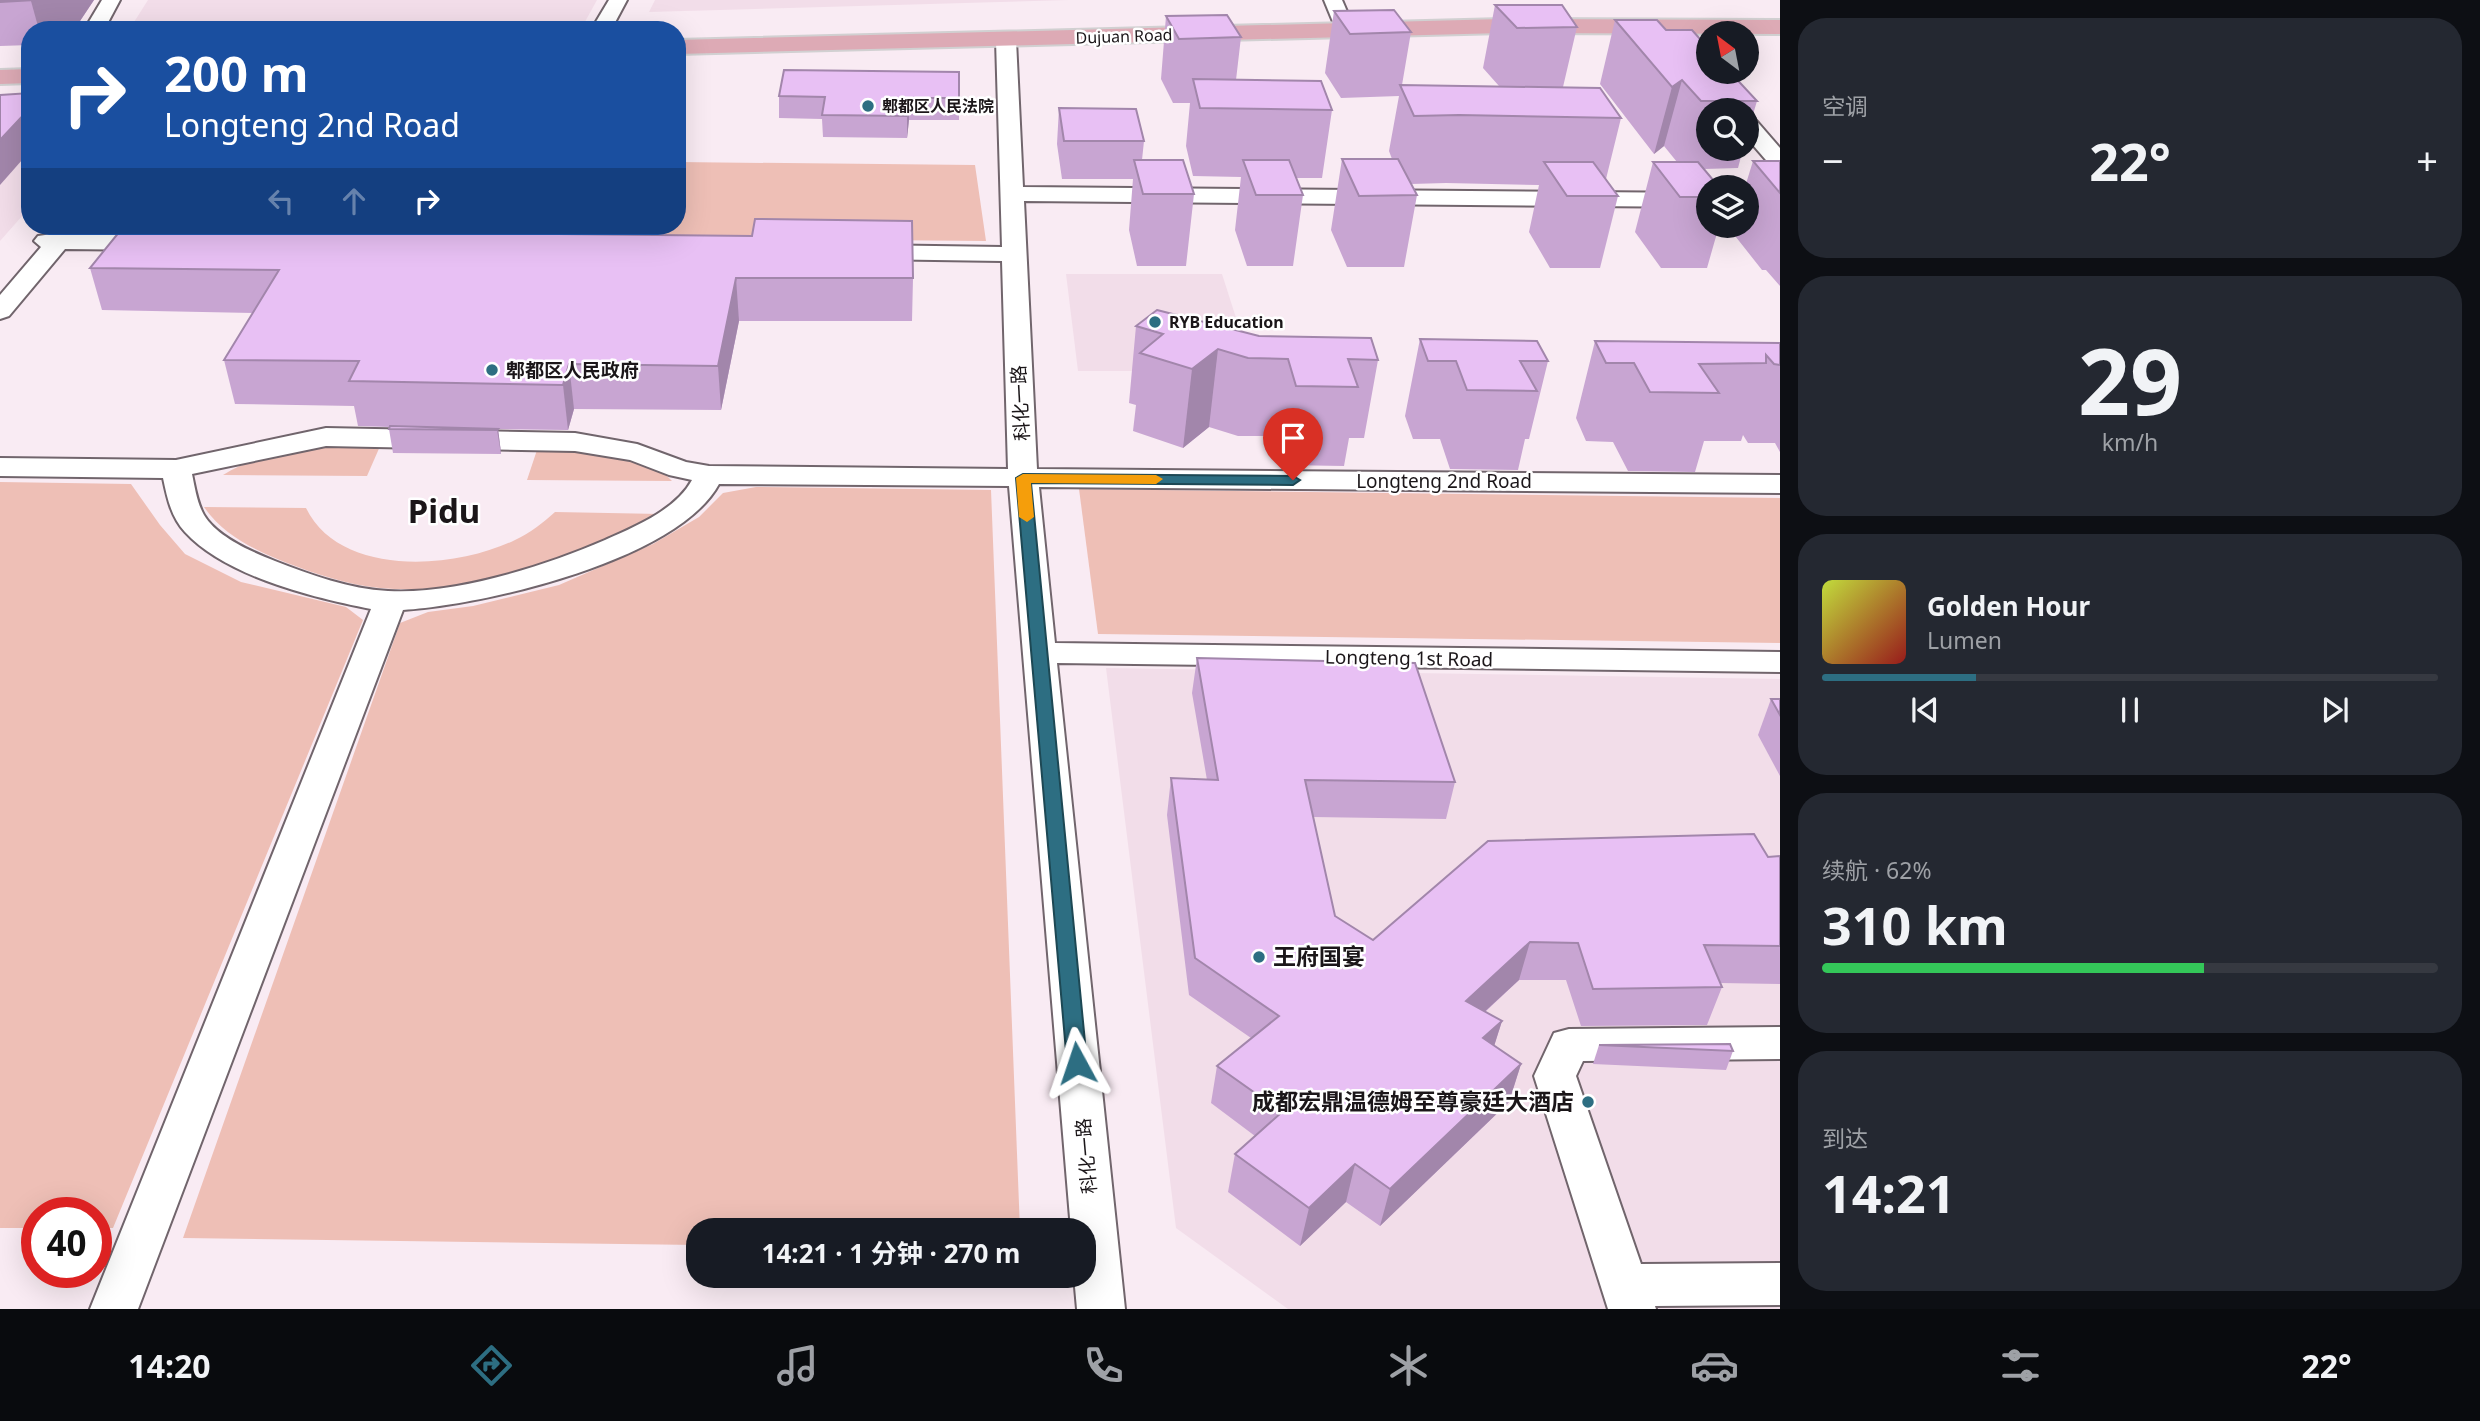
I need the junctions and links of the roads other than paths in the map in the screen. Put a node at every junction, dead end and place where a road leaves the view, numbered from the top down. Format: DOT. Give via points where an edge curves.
graph roads {
  1 [pos="111,0"];
  2 [pos="618,0"];
  3 [pos="1333,0"];
  4 [pos="99,21"];
  5 [pos="606,21"];
  6 [pos="1780,27"];
  7 [pos="1345,30"];
  8 [pos="1759,36"];
  9 [pos="1780,36"];
  10 [pos="1696,37"];
  11 [pos="1005,44"];
  12 [pos="686,47"];
  13 [pos="686,56"];
  14 [pos="21,66"];
  15 [pos="0,67"];
  16 [pos="21,76"];
  17 [pos="0,77"];
  18 [pos="1759,138"];
  19 [pos="1780,162"];
  20 [pos="1011,194"];
  21 [pos="1696,200"];
  22 [pos="58,235"];
  23 [pos="58,235"];
  24 [pos="73,235"];
  25 [pos="183,243"];
  26 [pos="847,252"];
  27 [pos="1013,254"];
  28 [pos="0,294"];
  29 [pos="0,311"];
  30 [pos="0,467"];
  31 [pos="176,469"];
  32 [pos="709,475"];
  33 [pos="1023,478"];
  34 [pos="1780,484"];
  35 [pos="390,601"];
  36 [pos="1039,653"];
  37 [pos="1780,662"];
  38 [pos="1780,1043"];
  39 [pos="1780,1284"];
  40 [pos="1628,1297"];
  41 [pos="114,1309"];
  42 [pos="1101,1309"];
  1 -- 4 [label="street"];
  2 -- 5 [label="street"];
  3 -- 7 [label="street"];
  6 -- 7 [label="main road, Dujuan Road"];
  7 -- 11 [label="main road, Dujuan Road"];
  8 -- 9 [label="main road"];
  10 -- 11 [label="main road, Dujuan Road" via="1508,35"];
  11 -- 12 [label="main road, Dujuan Road"];
  11 -- 13 [label="main road, Dujuan Road"];
  11 -- 20 [label="street, 科化一路"];
  14 -- 15 [label="main road"];
  16 -- 17 [label="main road"];
  18 -- 19 [label="street"];
  20 -- 21 [label="street"];
  20 -- 27 [label="street, 科化一路"];
  22 -- 28 [label="street"];
  23 -- 29 [label="street"];
  24 -- 25 [label="street"];
  26 -- 27 [label="street"];
  27 -- 33 [label="street, 科化一路"];
  30 -- 31 [label="street, Longteng 2nd Road"];
  31 -- 32 [label="street, Longteng 2nd Road" via="326,437 575,442 637,453"];
  31 -- 35 [label="street" via="194,524 221,547 272,571 338,592"];
  32 -- 33 [label="street, Longteng 2nd Road"];
  32 -- 35 [label="street" via="696,497 672,516 581,560 463,593"];
  33 -- 34 [label="street, Longteng 2nd Road"];
  33 -- 36 [label="street, 科化一路"];
  35 -- 41 [label="street"];
  36 -- 37 [label="street, Longteng 1st Road"];
  36 -- 42 [label="street, 科化一路"];
  38 -- 40 [label="street" via="1569,1045 1555,1076"];
  39 -- 40 [label="street"];
}
